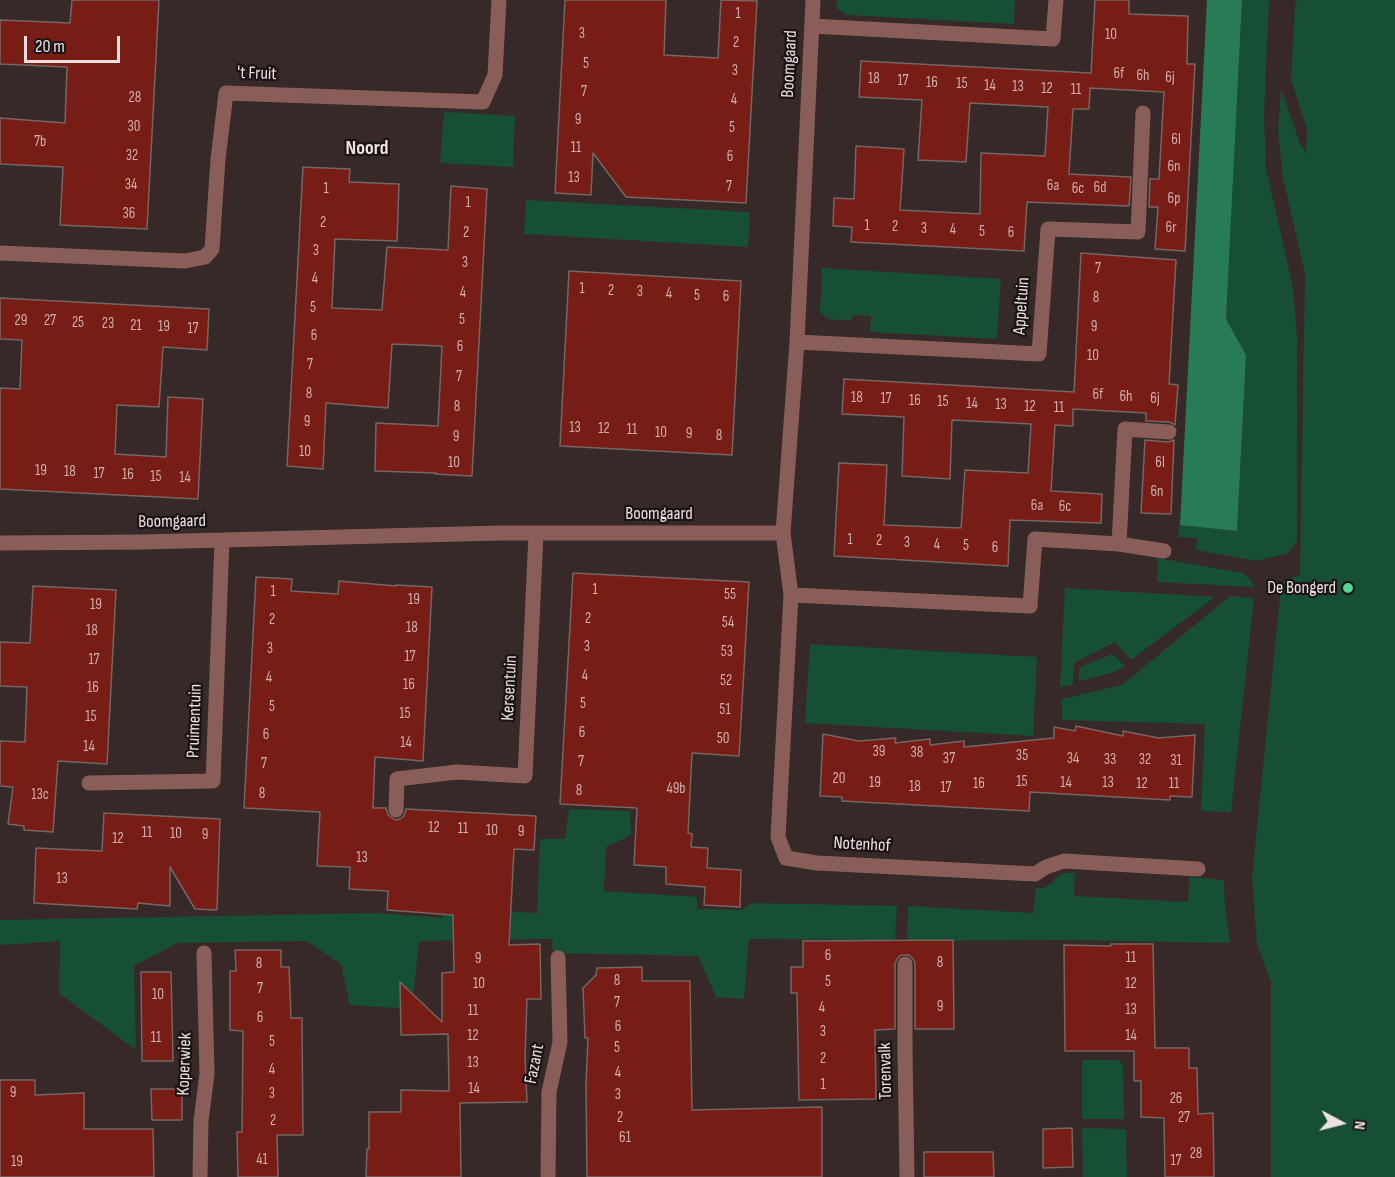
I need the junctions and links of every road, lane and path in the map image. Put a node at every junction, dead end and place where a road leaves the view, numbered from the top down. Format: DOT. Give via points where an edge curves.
graph roads {
  1 [pos="499,0"];
  2 [pos="813,0"];
  3 [pos="1056,0"];
  4 [pos="812,26"];
  5 [pos="1143,113"];
  6 [pos="0,254"];
  7 [pos="797,342"];
  8 [pos="1169,432"];
  9 [pos="536,533"];
  10 [pos="783,533"];
  11 [pos="222,540"];
  12 [pos="0,543"];
  13 [pos="1119,544"];
  14 [pos="1164,551"];
  15 [pos="791,595"];
  16 [pos="89,783"];
  17 [pos="396,810"];
  18 [pos="1198,870"];
  19 [pos="204,953"];
  20 [pos="558,958"];
  21 [pos="905,964"];
  22 [pos="200,1177"];
  23 [pos="548,1177"];
  24 [pos="907,1177"];
  1 -- 6 [label="street, 't Fruit" via="495,75 483,102 226,93 212,249 205,257 185,261"];
  2 -- 4 [label="street, Boomgaard"];
  3 -- 4 [label="street" via="1053,39"];
  4 -- 7 [label="street, Boomgaard"];
  5 -- 7 [label="street, Appeltuin" via="1138,232 1048,229 1039,354"];
  7 -- 10 [label="street, Boomgaard"];
  8 -- 13 [label="street" via="1125,429"];
  9 -- 10 [label="street, Boomgaard"];
  9 -- 11 [label="street, Boomgaard"];
  9 -- 17 [label="street, Kersentuin" via="525,776 457,772 397,779"];
  10 -- 15 [label="street, Notenhof"];
  11 -- 12 [label="street, Boomgaard"];
  11 -- 16 [label="street, Pruimentuin" via="213,781"];
  13 -- 14 [label="street"];
  13 -- 15 [label="street" via="1035,540 1030,606"];
  15 -- 18 [label="street, Notenhof" via="778,837 786,858 817,863 1035,874 1064,861"];
  19 -- 22 [label="street, Koperwiek" via="207,1074"];
  20 -- 23 [label="street, Fazant" via="560,1042 549,1092"];
  21 -- 24 [label="street, Torenvalk"];
}
